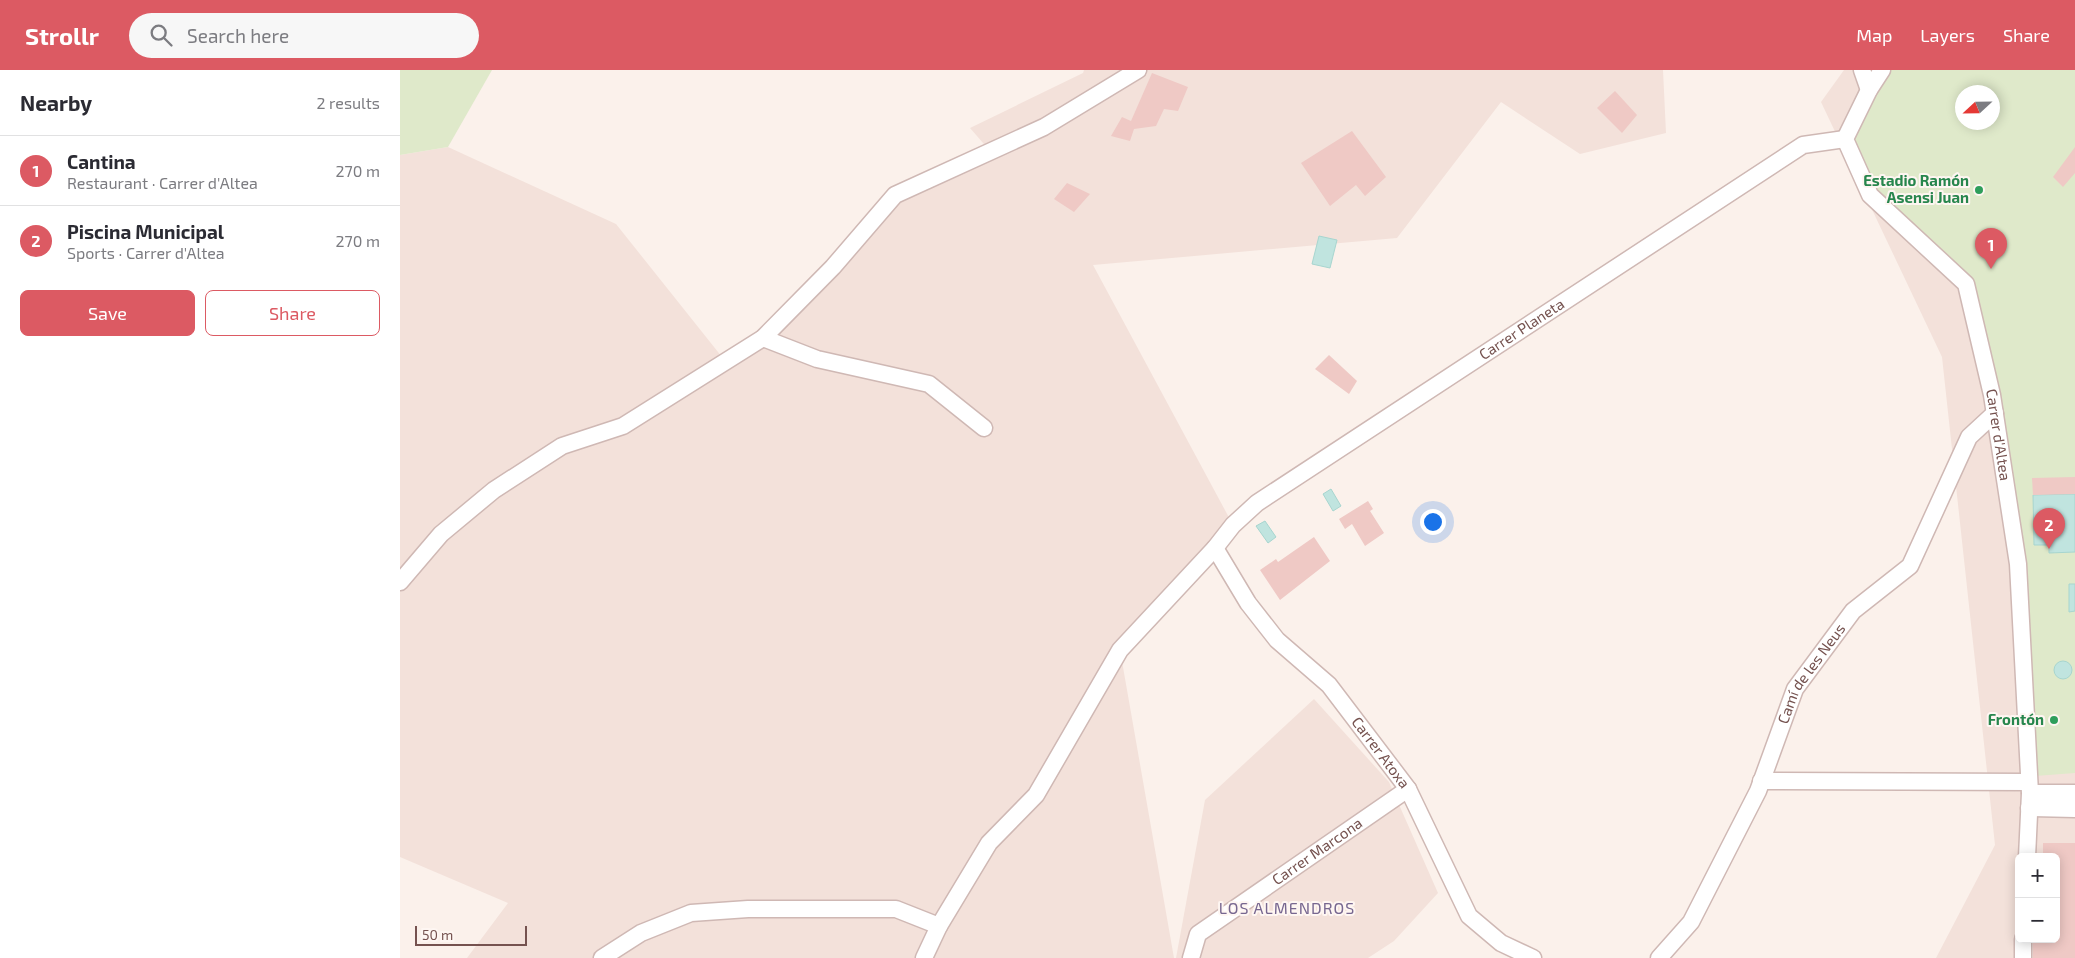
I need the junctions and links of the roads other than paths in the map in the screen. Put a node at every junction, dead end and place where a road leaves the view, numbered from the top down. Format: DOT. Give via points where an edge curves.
graph roads {
  1 [pos="1138,70"];
  2 [pos="1862,70"];
  3 [pos="1882,70"];
  4 [pos="1869,90"];
  5 [pos="1845,139"];
  6 [pos="763,338"];
  7 [pos="1995,414"];
  8 [pos="984,428"];
  9 [pos="1215,548"];
  10 [pos="400,582"];
  11 [pos="1761,781"];
  12 [pos="1408,789"];
  13 [pos="2075,793"];
  14 [pos="2029,795"];
  15 [pos="2075,809"];
  16 [pos="2027,853"];
  17 [pos="939,926"];
  18 [pos="2023,943"];
  19 [pos="602,958"];
  20 [pos="924,958"];
  21 [pos="1191,958"];
  22 [pos="1533,958"];
  23 [pos="1658,958"];
  24 [pos="2023,958"];
  1 -- 6 [label="street" via="1044,127 895,195 833,267"];
  2 -- 4 [label="street"];
  3 -- 4 [label="street"];
  4 -- 5 [label="street"];
  5 -- 7 [label="street, Carrer d'Altea" via="1870,195 1966,284"];
  5 -- 9 [label="street, Carrer Planeta" via="1803,145 1257,503 1233,524"];
  6 -- 8 [label="street" via="816,359 929,384"];
  6 -- 10 [label="street" via="623,426 562,446 494,490 441,534"];
  7 -- 11 [label="street, Camí de les Neus" via="1969,437 1910,566 1853,611 1795,689"];
  7 -- 14 [label="street, Carrer d'Altea" via="2018,564"];
  9 -- 12 [label="street, Carrer Atoxa" via="1248,603 1277,640 1329,685"];
  9 -- 17 [label="street, Carrer Planeta" via="1120,650 1036,795 989,843"];
  11 -- 14 [label="street"];
  11 -- 23 [label="street, Camí de les Neus" via="1691,922"];
  12 -- 21 [label="street, Carrer Marcona" via="1198,934"];
  12 -- 22 [label="street, Carrer Atoxa" via="1469,916 1501,942"];
  13 -- 14 [label="street"];
  14 -- 15 [label="street"];
  14 -- 16 [label="street, Carrer d'Altea"];
  17 -- 19 [label="street" via="896,910 748,909 691,913 641,933"];
  17 -- 20 [label="street, Carrer Planeta"];
  18 -- 24 [label="street"];
}
